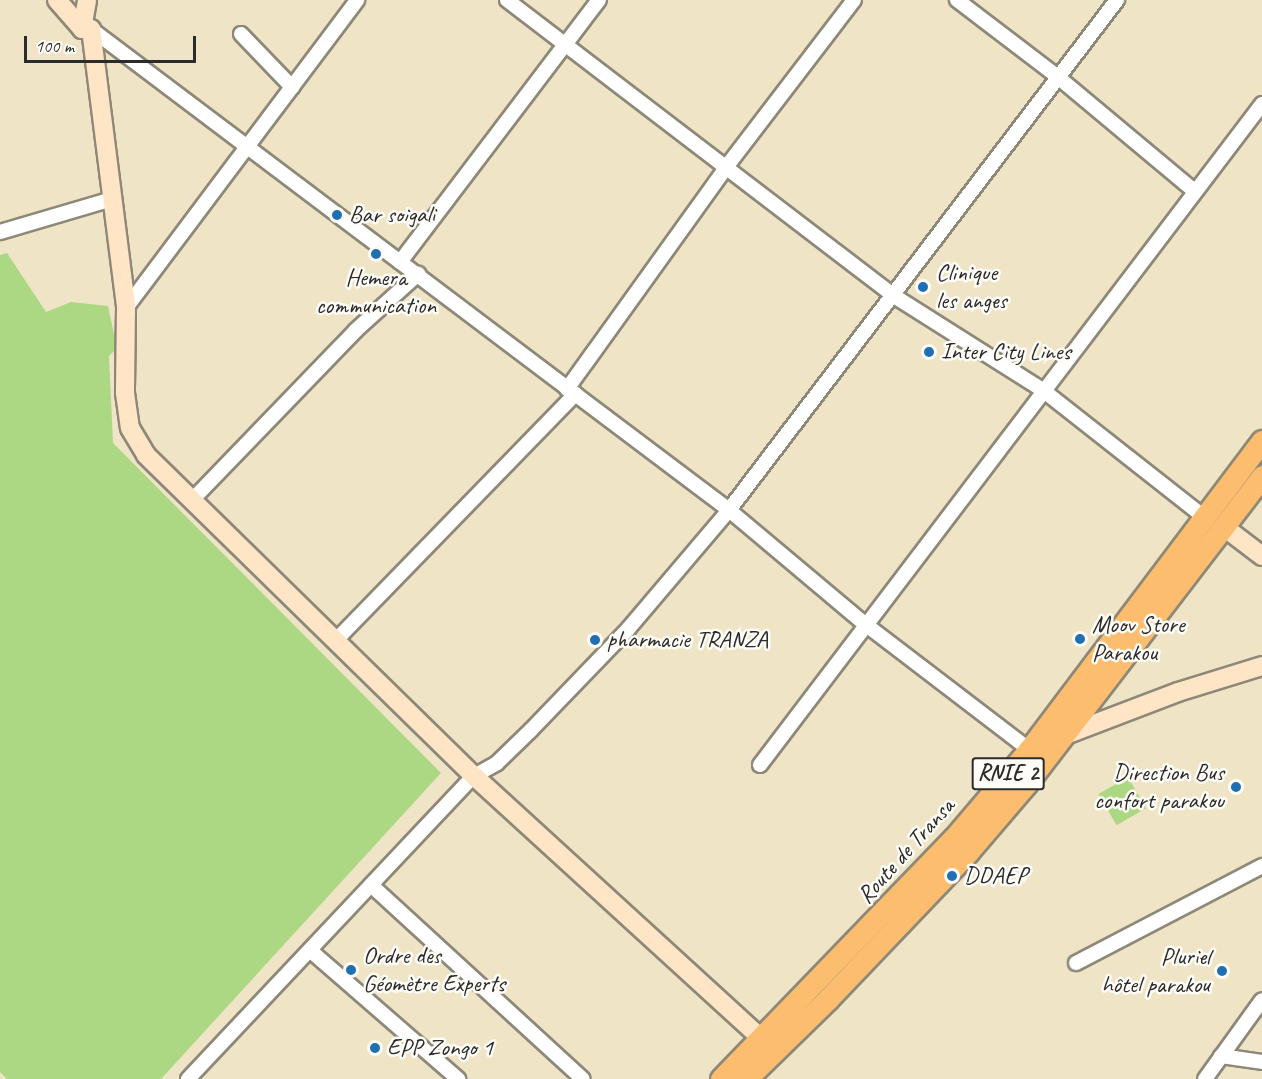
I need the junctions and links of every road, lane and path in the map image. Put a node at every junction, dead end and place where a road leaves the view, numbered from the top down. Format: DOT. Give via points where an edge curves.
graph roads {
  1 [pos="57,0"];
  2 [pos="87,0"];
  3 [pos="357,0"];
  4 [pos="507,0"];
  5 [pos="599,0"];
  6 [pos="854,0"];
  7 [pos="957,0"];
  8 [pos="1117,0"];
  9 [pos="87,29"];
  10 [pos="241,34"];
  11 [pos="565,44"];
  12 [pos="1058,78"];
  13 [pos="292,87"];
  14 [pos="1262,104"];
  15 [pos="249,145"];
  16 [pos="727,166"];
  17 [pos="1193,190"];
  18 [pos="112,199"];
  19 [pos="0,232"];
  20 [pos="400,262"];
  21 [pos="418,274"];
  22 [pos="894,296"];
  23 [pos="126,308"];
  24 [pos="1044,391"];
  25 [pos="571,392"];
  26 [pos="1262,441"];
  27 [pos="1262,476"];
  28 [pos="194,498"];
  29 [pos="729,510"];
  30 [pos="1204,517"];
  31 [pos="1224,527"];
  32 [pos="1262,556"];
  33 [pos="865,624"];
  34 [pos="337,639"];
  35 [pos="1262,666"];
  36 [pos="1069,694"];
  37 [pos="1085,719"];
  38 [pos="1036,755"];
  39 [pos="760,765"];
  40 [pos="474,776"];
  41 [pos="1262,866"];
  42 [pos="371,885"];
  43 [pos="312,952"];
  44 [pos="1076,963"];
  45 [pos="1262,1000"];
  46 [pos="761,1038"];
  47 [pos="1221,1056"];
  48 [pos="1262,1062"];
  49 [pos="188,1079"];
  50 [pos="458,1079"];
  51 [pos="583,1079"];
  52 [pos="721,1079"];
  53 [pos="746,1079"];
  54 [pos="1205,1079"];
  1 -- 9 [label="street"];
  2 -- 9 [label="street"];
  3 -- 13 [label="street"];
  4 -- 11 [label="street"];
  5 -- 11 [label="street"];
  6 -- 16 [label="street"];
  7 -- 12 [label="street"];
  8 -- 12 [label="street"];
  9 -- 15 [label="street"];
  9 -- 18 [label="street"];
  10 -- 13 [label="street"];
  11 -- 16 [label="street"];
  11 -- 20 [label="street"];
  12 -- 17 [label="street"];
  12 -- 22 [label="street"];
  13 -- 15 [label="street"];
  14 -- 17 [label="street"];
  15 -- 20 [label="street"];
  15 -- 23 [label="street"];
  16 -- 22 [label="street"];
  16 -- 25 [label="street"];
  17 -- 24 [label="street"];
  18 -- 19 [label="street"];
  18 -- 23 [label="street"];
  20 -- 21 [label="street"];
  21 -- 25 [label="street"];
  21 -- 28 [label="street" via="356,330"];
  22 -- 24 [label="street"];
  22 -- 29 [label="street"];
  23 -- 28 [label="street" via="124,393 130,428 146,454"];
  24 -- 30 [label="street"];
  24 -- 33 [label="street"];
  25 -- 29 [label="street"];
  25 -- 34 [label="street"];
  26 -- 30 [label="main road, Route de Transa / RNIE 2"];
  27 -- 31 [label="main road, Route de Transa / RNIE 2"];
  28 -- 34 [label="street"];
  29 -- 33 [label="street"];
  29 -- 40 [label="street" via="629,628 539,722 496,764"];
  30 -- 36 [label="main road, Route de Transa / RNIE 2"];
  31 -- 32 [label="street"];
  31 -- 37 [label="main road, Route de Transa / RNIE 2"];
  33 -- 38 [label="street"];
  33 -- 39 [label="street"];
  34 -- 40 [label="street"];
  35 -- 37 [label="street"];
  36 -- 37 [label="street"];
  36 -- 38 [label="main road, Route de Transa / RNIE 2"];
  37 -- 38 [label="main road, Route de Transa / RNIE 2"];
  38 -- 46 [label="main road, Route de Transa / RNIE 2"];
  38 -- 53 [label="main road, Route de Transa / RNIE 2" via="922,903"];
  40 -- 42 [label="street"];
  40 -- 46 [label="street"];
  41 -- 44 [label="street"];
  42 -- 43 [label="street"];
  42 -- 51 [label="street"];
  43 -- 49 [label="street"];
  43 -- 50 [label="street"];
  45 -- 47 [label="street"];
  46 -- 52 [label="main road, Route de Transa / RNIE 2"];
  47 -- 48 [label="street"];
  47 -- 54 [label="street"];
}
